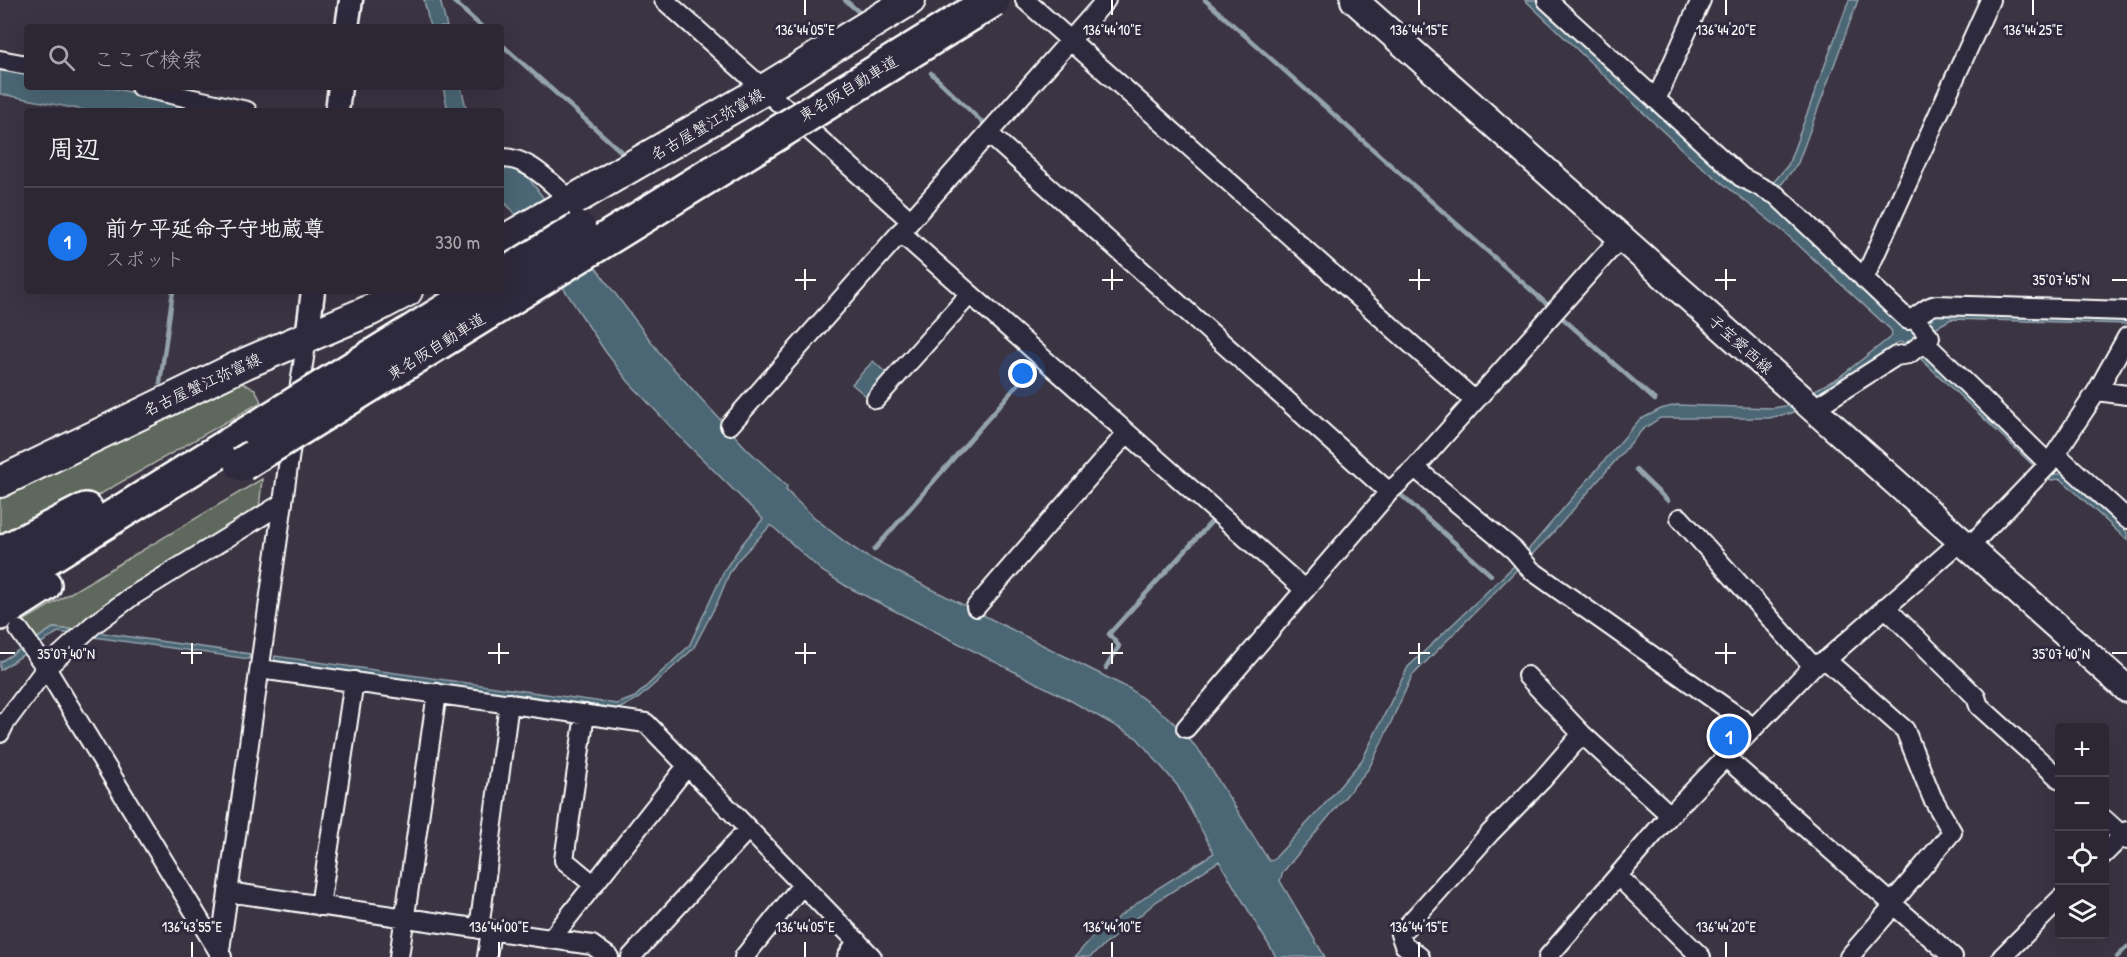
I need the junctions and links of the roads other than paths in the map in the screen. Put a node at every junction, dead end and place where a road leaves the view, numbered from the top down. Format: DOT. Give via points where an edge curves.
graph roads {
  1 [pos="351,0"];
  2 [pos="663,0"];
  3 [pos="909,0"];
  4 [pos="950,0"];
  5 [pos="993,0"];
  6 [pos="1025,0"];
  7 [pos="1106,0"];
  8 [pos="1354,0"];
  9 [pos="1547,0"];
  10 [pos="1701,0"];
  11 [pos="1990,0"];
  12 [pos="347,24"];
  13 [pos="1070,40"];
  14 [pos="0,60"];
  15 [pos="24,64"];
  16 [pos="765,89"];
  17 [pos="153,90"];
  18 [pos="340,90"];
  19 [pos="1656,100"];
  20 [pos="234,108"];
  21 [pos="337,108"];
  22 [pos="989,134"];
  23 [pos="504,158"];
  24 [pos="568,205"];
  25 [pos="905,226"];
  26 [pos="1622,236"];
  27 [pos="510,237"];
  28 [pos="504,275"];
  29 [pos="1864,279"];
  30 [pos="313,294"];
  31 [pos="401,294"];
  32 [pos="970,294"];
  33 [pos="469,297"];
  34 [pos="2127,311"];
  35 [pos="1915,319"];
  36 [pos="2127,337"];
  37 [pos="307,338"];
  38 [pos="1926,338"];
  39 [pos="2097,391"];
  40 [pos="2127,395"];
  41 [pos="876,399"];
  42 [pos="1475,401"];
  43 [pos="1806,401"];
  44 [pos="256,420"];
  45 [pos="730,425"];
  46 [pos="1127,433"];
  47 [pos="2048,465"];
  48 [pos="1415,468"];
  49 [pos="0,482"];
  50 [pos="1389,492"];
  51 [pos="283,503"];
  52 [pos="1680,518"];
  53 [pos="2127,519"];
  54 [pos="1964,545"];
  55 [pos="0,554"];
  56 [pos="0,587"];
  57 [pos="1305,590"];
  58 [pos="976,607"];
  59 [pos="1885,607"];
  60 [pos="20,634"];
  61 [pos="1819,663"];
  62 [pos="46,668"];
  63 [pos="260,669"];
  64 [pos="1527,676"];
  65 [pos="354,681"];
  66 [pos="2127,689"];
  67 [pos="437,693"];
  68 [pos="510,703"];
  69 [pos="585,714"];
  70 [pos="1753,727"];
  71 [pos="1185,728"];
  72 [pos="0,734"];
  73 [pos="1582,734"];
  74 [pos="1725,757"];
  75 [pos="687,766"];
  76 [pos="2058,777"];
  77 [pos="1670,815"];
  78 [pos="2109,823"];
  79 [pos="748,830"];
  80 [pos="2126,836"];
  81 [pos="2109,850"];
  82 [pos="1618,876"];
  83 [pos="594,885"];
  84 [pos="802,885"];
  85 [pos="228,892"];
  86 [pos="1893,904"];
  87 [pos="2055,904"];
  88 [pos="320,906"];
  89 [pos="405,918"];
  90 [pos="485,929"];
  91 [pos="551,939"];
  92 [pos="857,941"];
  93 [pos="220,956"];
  94 [pos="399,957"];
  95 [pos="487,957"];
  96 [pos="609,957"];
  97 [pos="631,957"];
  98 [pos="744,957"];
  99 [pos="847,957"];
  100 [pos="872,957"];
  101 [pos="1420,957"];
  102 [pos="1548,957"];
  103 [pos="1701,957"];
  104 [pos="1849,957"];
  105 [pos="1953,957"];
  106 [pos="2002,957"];
  1 -- 12 [label="street"];
  2 -- 16 [label="street"];
  3 -- 16 [label="main road, 名古屋蟹江弥富線"];
  4 -- 28 [label="highway, 東名阪自動車道, bridge"];
  5 -- 60 [label="highway, 東名阪自動車道, bridge" via="242,464"];
  6 -- 13 [label="street"];
  7 -- 13 [label="street"];
  8 -- 26 [label="main road, 子宝愛西線"];
  9 -- 19 [label="street"];
  10 -- 19 [label="street"];
  11 -- 29 [label="street"];
  13 -- 22 [label="street"];
  13 -- 42 [label="street"];
  14 -- 15 [label="street"];
  16 -- 24 [label="main road, 名古屋蟹江弥富線"];
  16 -- 25 [label="street"];
  17 -- 20 [label="street"];
  18 -- 21 [label="street"];
  19 -- 29 [label="street" via="1741,177 1776,195"];
  22 -- 25 [label="street"];
  22 -- 50 [label="street"];
  23 -- 24 [label="street" via="529,165"];
  24 -- 27 [label="main road, 名古屋蟹江弥富線"];
  25 -- 32 [label="street"];
  25 -- 45 [label="street"];
  26 -- 42 [label="street"];
  26 -- 43 [label="main road, 子宝愛西線"];
  29 -- 35 [label="street" via="1908,320"];
  30 -- 37 [label="street"];
  31 -- 37 [label="main road, 名古屋蟹江弥富線"];
  32 -- 41 [label="street"];
  32 -- 46 [label="street"];
  33 -- 44 [label="highway, 東名阪自動車道, bridge"];
  34 -- 35 [label="street" via="1937,305"];
  35 -- 38 [label="street"];
  36 -- 39 [label="street"];
  37 -- 49 [label="main road, 名古屋蟹江弥富線" via="246,363"];
  37 -- 51 [label="street"];
  38 -- 43 [label="street" via="1909,354 1896,356"];
  38 -- 47 [label="street"];
  39 -- 40 [label="street"];
  39 -- 47 [label="street"];
  42 -- 48 [label="street"];
  43 -- 54 [label="main road, 子宝愛西線"];
  44 -- 55 [label="highway"];
  44 -- 56 [label="highway, 東名阪自動車道"];
  46 -- 57 [label="street"];
  46 -- 58 [label="street"];
  47 -- 53 [label="street"];
  47 -- 54 [label="street"];
  48 -- 50 [label="street"];
  48 -- 70 [label="street" via="1523,561"];
  50 -- 57 [label="street"];
  51 -- 62 [label="street" via="131,597"];
  51 -- 63 [label="street"];
  52 -- 61 [label="street"];
  54 -- 59 [label="street"];
  54 -- 66 [label="main road, 子宝愛西線"];
  57 -- 71 [label="street"];
  59 -- 61 [label="street"];
  59 -- 76 [label="street" via="1976,697 1979,706"];
  60 -- 62 [label="street"];
  61 -- 70 [label="street"];
  61 -- 86 [label="street" via="1905,730 1932,797 1952,832"];
  62 -- 72 [label="street"];
  62 -- 93 [label="street"];
  63 -- 65 [label="street"];
  63 -- 85 [label="street"];
  64 -- 73 [label="street"];
  65 -- 67 [label="street"];
  65 -- 88 [label="street"];
  67 -- 68 [label="street"];
  67 -- 89 [label="street"];
  68 -- 69 [label="street"];
  68 -- 90 [label="street"];
  69 -- 75 [label="street" via="646,723"];
  69 -- 83 [label="street" via="564,860"];
  70 -- 74 [label="street"];
  73 -- 77 [label="street"];
  73 -- 101 [label="street" via="1401,934 1404,945"];
  74 -- 77 [label="street"];
  74 -- 86 [label="street"];
  75 -- 79 [label="street"];
  75 -- 83 [label="street"];
  77 -- 82 [label="street"];
  78 -- 80 [label="street"];
  79 -- 84 [label="street"];
  79 -- 97 [label="street"];
  80 -- 81 [label="street"];
  82 -- 102 [label="street"];
  82 -- 103 [label="street"];
  83 -- 91 [label="street"];
  84 -- 92 [label="street"];
  84 -- 98 [label="street"];
  85 -- 88 [label="street"];
  85 -- 93 [label="street"];
  86 -- 104 [label="street"];
  86 -- 105 [label="street"];
  87 -- 106 [label="street"];
  88 -- 89 [label="street"];
  89 -- 90 [label="street"];
  89 -- 94 [label="street"];
  90 -- 91 [label="street"];
  90 -- 95 [label="street"];
  91 -- 96 [label="street" via="592,945"];
  92 -- 99 [label="street"];
  92 -- 100 [label="street"];
}
